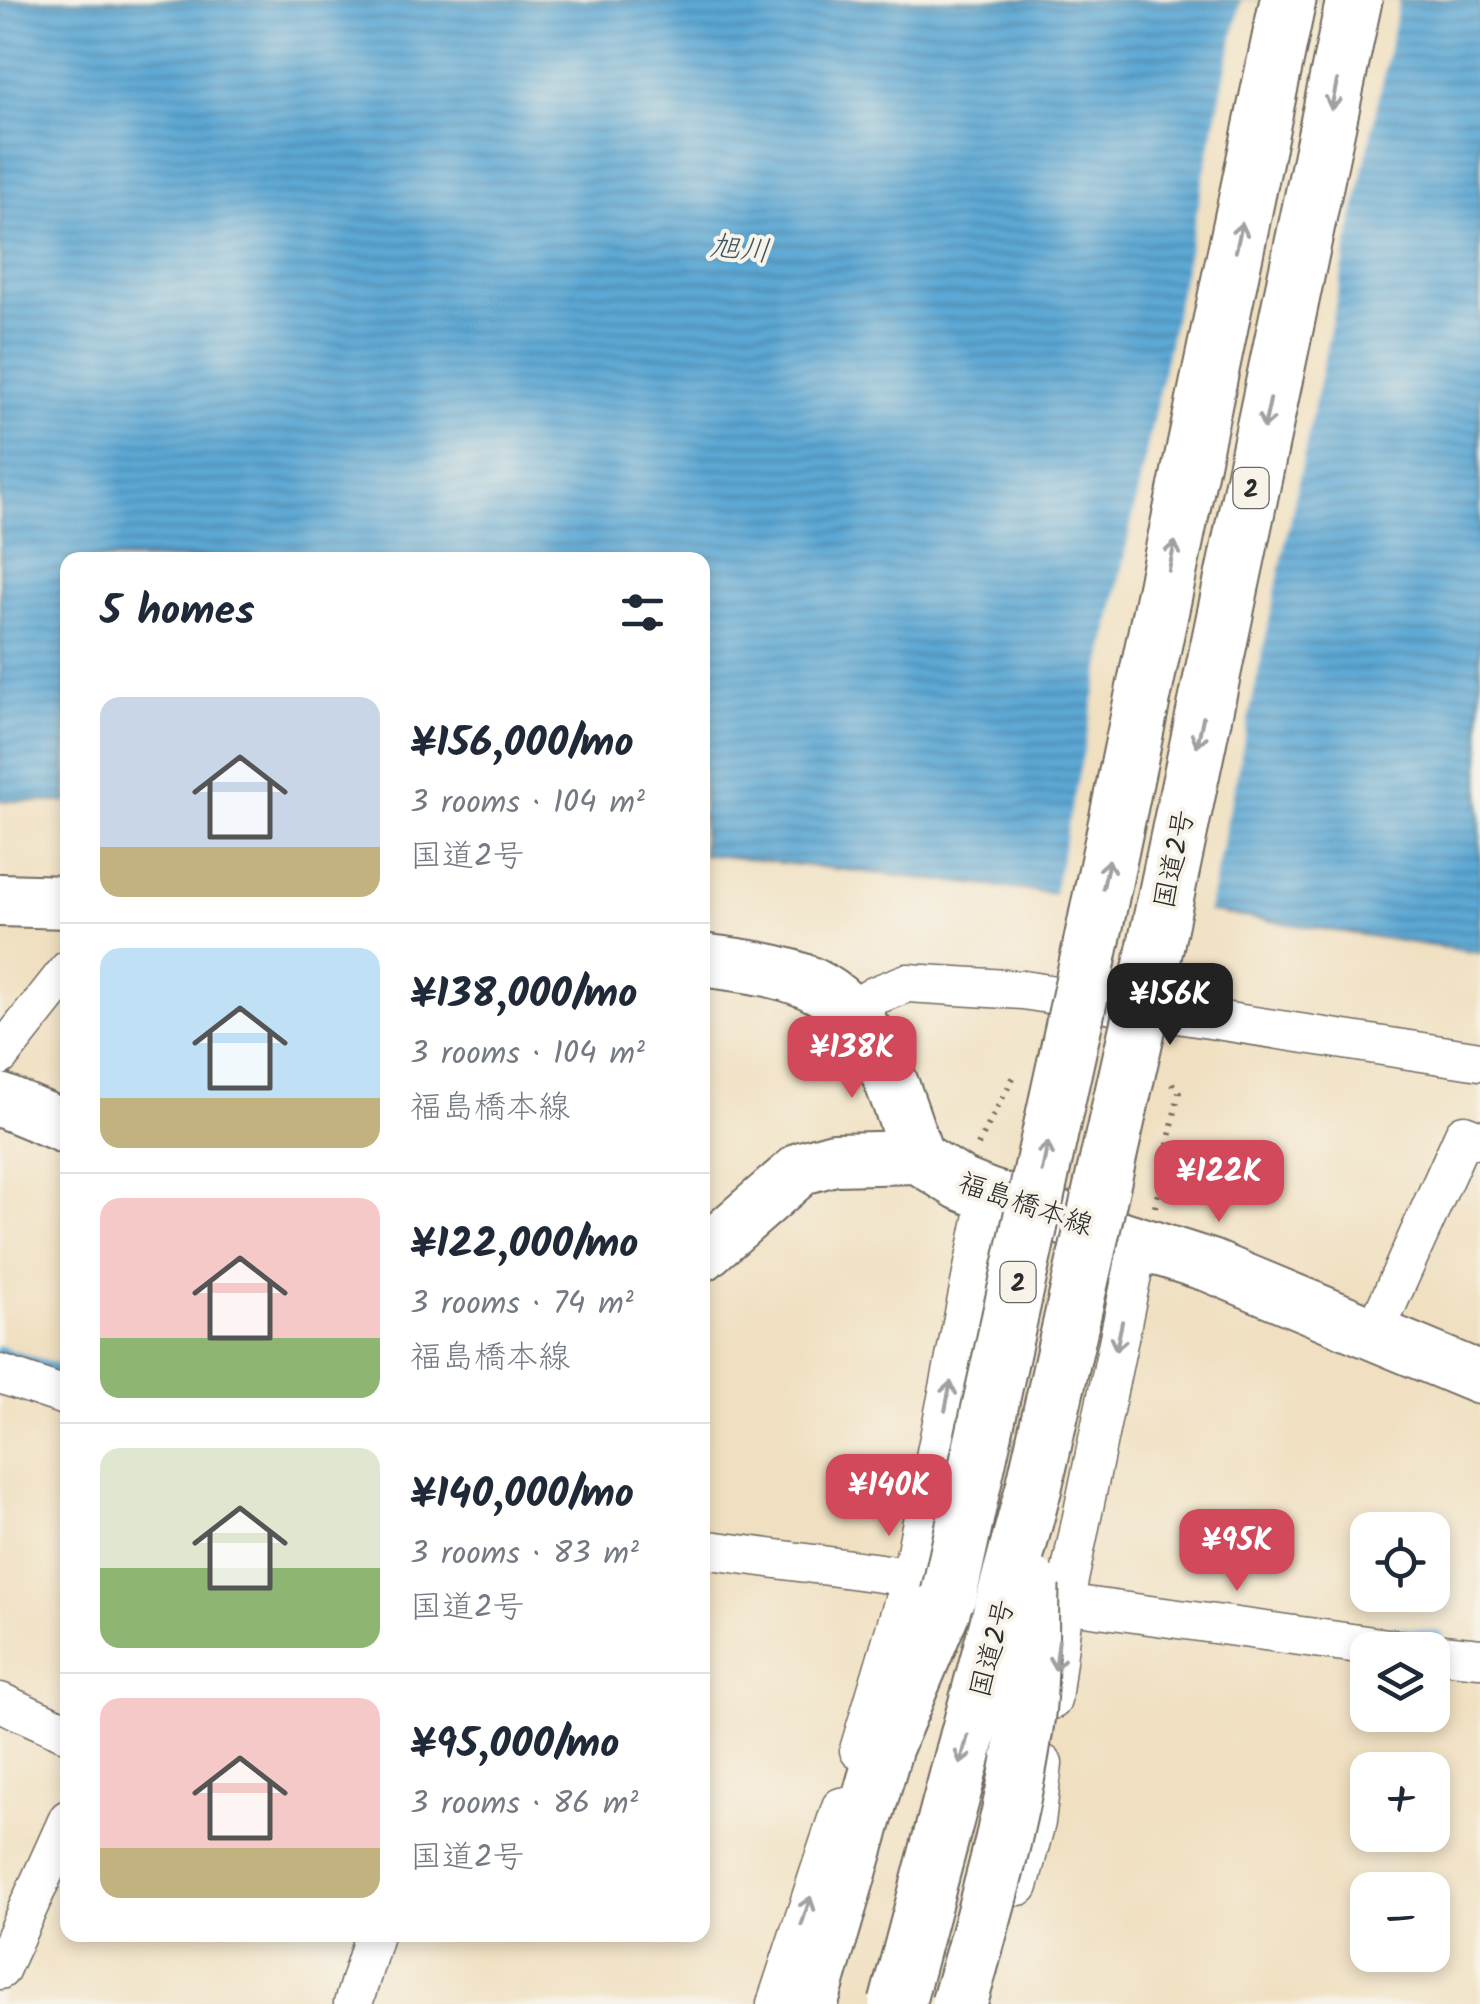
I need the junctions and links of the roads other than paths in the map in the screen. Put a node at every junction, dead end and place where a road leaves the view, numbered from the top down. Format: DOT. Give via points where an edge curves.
graph roads {
  1 [pos="1288,0"];
  2 [pos="1354,0"];
  3 [pos="0,900"];
  4 [pos="60,902"];
  5 [pos="710,961"];
  6 [pos="60,980"];
  7 [pos="850,1011"];
  8 [pos="0,1056"];
  9 [pos="1480,1061"];
  10 [pos="0,1100"];
  11 [pos="60,1125"];
  12 [pos="1480,1140"];
  13 [pos="918,1157"];
  14 [pos="988,1195"];
  15 [pos="1138,1240"];
  16 [pos="710,1247"];
  17 [pos="1374,1334"];
  18 [pos="0,1374"];
  19 [pos="1480,1378"];
  20 [pos="60,1394"];
  21 [pos="1034,1487"];
  22 [pos="710,1549"];
  23 [pos="930,1585"];
  24 [pos="1064,1604"];
  25 [pos="1350,1643"];
  26 [pos="1450,1655"];
  27 [pos="1480,1658"];
  28 [pos="0,1702"];
  29 [pos="60,1729"];
  30 [pos="60,1837"];
  31 [pos="372,1942"];
  32 [pos="0,1970"];
  33 [pos="353,2004"];
  34 [pos="776,2004"];
  35 [pos="810,2004"];
  36 [pos="848,2004"];
  37 [pos="897,2004"];
  38 [pos="959,2004"];
  39 [pos="987,2004"];
  23 -- 1 [label="highway, 国道2号 / 2, one-way, bridge" via="1086,969"];
  2 -- 21 [label="highway, 国道2号 / 2, one-way, bridge" via="1149,977"];
  3 -- 4 [label="main road"];
  5 -- 7 [label="main road" via="799,980"];
  6 -- 8 [label="street"];
  7 -- 9 [label="street" via="907,984 1023,990"];
  7 -- 13 [label="main road" via="878,1052"];
  10 -- 11 [label="main road"];
  12 -- 17 [label="street" via="1464,1134"];
  13 -- 14 [label="main road, 福島橋本線"];
  13 -- 16 [label="main road" via="834,1159 802,1168"];
  14 -- 15 [label="main road, 福島橋本線"];
  23 -- 14 [label="street, one-way"];
  15 -- 17 [label="main road, 福島橋本線"];
  15 -- 24 [label="street, one-way"];
  17 -- 19 [label="main road, 福島橋本線"];
  18 -- 20 [label="street"];
  21 -- 37 [label="highway, 国道2号 / 2, one-way, bridge"];
  21 -- 38 [label="highway, bridge" via="1027,1711"];
  22 -- 23 [label="street"];
  23 -- 24 [label="street"];
  34 -- 23 [label="street, one-way" via="856,1760"];
  23 -- 35 [label="highway"];
  23 -- 36 [label="highway, 国道2号 / 2" via="888,1864"];
  24 -- 25 [label="street"];
  24 -- 39 [label="street, one-way" via="1036,1822"];
  26 -- 27 [label="street"];
  28 -- 29 [label="street"];
  30 -- 32 [label="street"];
  31 -- 33 [label="street"];
}
